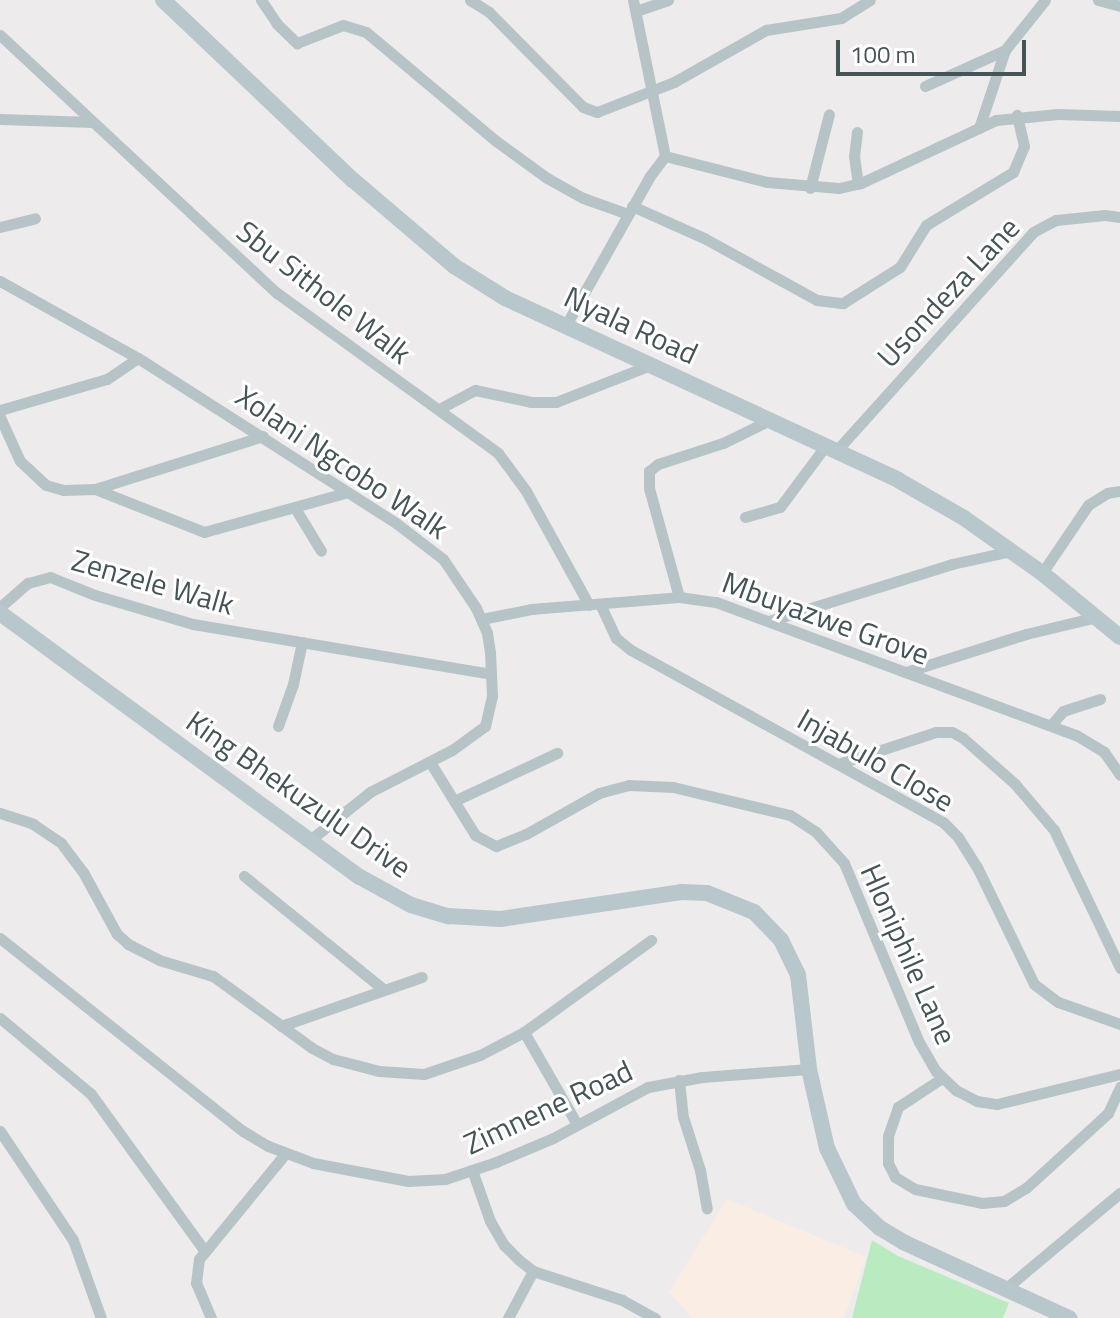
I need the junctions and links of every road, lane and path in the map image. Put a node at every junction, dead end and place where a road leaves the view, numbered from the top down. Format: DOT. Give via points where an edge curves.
graph roads {
  1 [pos="163,0"];
  2 [pos="261,0"];
  3 [pos="470,0"];
  4 [pos="668,0"];
  5 [pos="870,0"];
  6 [pos="1045,0"];
  7 [pos="1098,0"];
  8 [pos="635,6"];
  9 [pos="1120,6"];
  10 [pos="0,35"];
  11 [pos="1005,50"];
  12 [pos="925,86"];
  13 [pos="652,91"];
  14 [pos="829,114"];
  15 [pos="1017,115"];
  16 [pos="1120,116"];
  17 [pos="0,119"];
  18 [pos="92,122"];
  19 [pos="979,128"];
  20 [pos="857,132"];
  21 [pos="665,156"];
  22 [pos="858,184"];
  23 [pos="810,188"];
  24 [pos="630,210"];
  25 [pos="1120,217"];
  26 [pos="35,218"];
  27 [pos="0,227"];
  28 [pos="0,281"];
  29 [pos="566,325"];
  30 [pos="138,358"];
  31 [pos="648,366"];
  32 [pos="439,409"];
  33 [pos="0,410"];
  34 [pos="0,417"];
  35 [pos="768,421"];
  36 [pos="263,436"];
  37 [pos="831,448"];
  38 [pos="95,489"];
  39 [pos="1120,491"];
  40 [pos="348,492"];
  41 [pos="295,508"];
  42 [pos="745,517"];
  43 [pos="321,551"];
  44 [pos="1011,551"];
  45 [pos="1042,573"];
  46 [pos="679,597"];
  47 [pos="595,604"];
  48 [pos="0,607"];
  49 [pos="0,613"];
  50 [pos="1097,617"];
  51 [pos="482,619"];
  52 [pos="769,621"];
  53 [pos="1120,637"];
  54 [pos="302,642"];
  55 [pos="905,673"];
  56 [pos="491,674"];
  57 [pos="1100,699"];
  58 [pos="1051,725"];
  59 [pos="278,726"];
  60 [pos="557,753"];
  61 [pos="430,762"];
  62 [pos="838,764"];
  63 [pos="1120,775"];
  64 [pos="454,801"];
  65 [pos="0,813"];
  66 [pos="310,840"];
  67 [pos="244,876"];
  68 [pos="0,938"];
  69 [pos="651,940"];
  70 [pos="1120,968"];
  71 [pos="422,977"];
  72 [pos="383,989"];
  73 [pos="0,1018"];
  74 [pos="1120,1024"];
  75 [pos="281,1026"];
  76 [pos="524,1032"];
  77 [pos="809,1069"];
  78 [pos="1120,1074"];
  79 [pos="942,1078"];
  80 [pos="679,1080"];
  81 [pos="1120,1087"];
  82 [pos="577,1124"];
  83 [pos="0,1131"];
  84 [pos="284,1155"];
  85 [pos="472,1170"];
  86 [pos="1120,1193"];
  87 [pos="707,1208"];
  88 [pos="204,1250"];
  89 [pos="533,1271"];
  90 [pos="1005,1289"];
  91 [pos="101,1318"];
  92 [pos="211,1318"];
  93 [pos="508,1318"];
  94 [pos="655,1318"];
  95 [pos="1069,1318"];
  1 -- 29 [label="street, Nyala Road" via="431,248 505,298"];
  2 -- 24 [label="street" via="293,42 310,41 343,25 366,32 547,178 583,198"];
  3 -- 13 [label="street" via="489,12 590,111"];
  4 -- 8 [label="street"];
  5 -- 13 [label="street" via="841,18 766,30"];
  6 -- 11 [label="street"];
  7 -- 9 [label="street"];
  8 -- 13 [label="street"];
  10 -- 18 [label="street, Sbu Sithole Walk"];
  11 -- 12 [label="street"];
  11 -- 19 [label="street"];
  13 -- 21 [label="street"];
  14 -- 23 [label="street"];
  15 -- 16 [label="street"];
  15 -- 19 [label="street"];
  15 -- 24 [label="street" via="1024,146 1013,172 926,225 900,267 843,303 828,304 809,296 704,238"];
  17 -- 18 [label="street"];
  18 -- 32 [label="street, Sbu Sithole Walk" via="277,293"];
  19 -- 22 [label="street"];
  20 -- 22 [label="street"];
  21 -- 23 [label="street"];
  21 -- 24 [label="street"];
  22 -- 23 [label="street"];
  24 -- 29 [label="street"];
  25 -- 37 [label="street, Usondeza Lane" via="1056,220 1033,232"];
  26 -- 27 [label="street"];
  28 -- 30 [label="street, Xolani Ngcobo Walk"];
  29 -- 31 [label="street, Nyala Road"];
  30 -- 33 [label="street" via="107,379"];
  30 -- 36 [label="street, Xolani Ngcobo Walk"];
  31 -- 32 [label="street" via="556,402 475,390"];
  31 -- 35 [label="street, Nyala Road"];
  32 -- 47 [label="street, Sbu Sithole Walk" via="507,463"];
  34 -- 38 [label="street" via="20,461 46,485"];
  35 -- 37 [label="street, Nyala Road"];
  35 -- 46 [label="street" via="649,471"];
  36 -- 38 [label="street"];
  36 -- 40 [label="street, Xolani Ngcobo Walk"];
  37 -- 42 [label="street, Usondeza Lane" via="780,507"];
  37 -- 44 [label="street, Nyala Road" via="964,518"];
  38 -- 41 [label="street" via="204,532"];
  39 -- 45 [label="street" via="1088,505"];
  40 -- 41 [label="street"];
  40 -- 51 [label="street, Xolani Ngcobo Walk" via="443,559"];
  41 -- 43 [label="street"];
  44 -- 45 [label="street, Nyala Road"];
  44 -- 52 [label="street"];
  45 -- 50 [label="street, Nyala Road"];
  46 -- 47 [label="street, Mbuyazwe Grove"];
  46 -- 52 [label="street, Mbuyazwe Grove" via="716,602"];
  47 -- 51 [label="street, Mbuyazwe Grove"];
  47 -- 62 [label="street, Injabulo Close" via="616,638 631,650"];
  48 -- 54 [label="street, Zenzele Walk" via="28,583 50,577 193,624"];
  49 -- 66 [label="street, King Bhekuzulu Drive"];
  50 -- 53 [label="street, Nyala Road"];
  50 -- 55 [label="street"];
  51 -- 56 [label="street, Xolani Ngcobo Walk"];
  52 -- 55 [label="street, Mbuyazwe Grove"];
  54 -- 56 [label="street, Zenzele Walk"];
  54 -- 59 [label="street"];
  55 -- 58 [label="street, Mbuyazwe Grove"];
  56 -- 61 [label="street, Xolani Ngcobo Walk" via="485,726"];
  57 -- 58 [label="street" via="1063,711"];
  58 -- 63 [label="street, Mbuyazwe Grove" via="1093,743"];
  60 -- 64 [label="street"];
  61 -- 64 [label="street, Hloniphile Lane"];
  61 -- 66 [label="street, Xolani Ngcobo Walk" via="370,792"];
  62 -- 70 [label="street" via="936,732 963,738 1015,784 1054,830"];
  62 -- 74 [label="street, Injabulo Close" via="924,810 958,837 1041,992"];
  64 -- 79 [label="street, Hloniphile Lane" via="475,835 496,846 591,796 629,785 673,787 790,815 829,844 848,871 919,1042"];
  65 -- 75 [label="street" via="33,824 61,843 128,944 159,960 213,976"];
  66 -- 77 [label="street, King Bhekuzulu Drive" via="393,898 448,916 501,919 681,892 736,902 769,925 792,959 802,995"];
  67 -- 72 [label="street"];
  68 -- 84 [label="street, Zimnene Road" via="243,1131"];
  69 -- 76 [label="street"];
  71 -- 72 [label="street"];
  72 -- 75 [label="street"];
  73 -- 88 [label="street" via="91,1094"];
  75 -- 76 [label="street" via="333,1059 404,1074 458,1065"];
  76 -- 82 [label="street"];
  77 -- 80 [label="street, Zimnene Road"];
  77 -- 90 [label="street, King Bhekuzulu Drive" via="827,1148 854,1204 903,1242"];
  78 -- 79 [label="street, Hloniphile Lane" via="997,1104 965,1096"];
  79 -- 81 [label="street" via="903,1102 892,1119 886,1155 901,1182 970,1202 1012,1197 1108,1113"];
  80 -- 82 [label="street, Zimnene Road" via="628,1095"];
  80 -- 87 [label="street"];
  82 -- 85 [label="street, Zimnene Road"];
  83 -- 91 [label="street" via="73,1240"];
  84 -- 85 [label="street, Zimnene Road" via="408,1181 445,1179"];
  84 -- 88 [label="street"];
  85 -- 89 [label="street" via="497,1234"];
  86 -- 90 [label="street"];
  88 -- 92 [label="street" via="196,1283"];
  89 -- 93 [label="street"];
  89 -- 94 [label="street" via="622,1300"];
  90 -- 95 [label="street, King Bhekuzulu Drive"];
}
